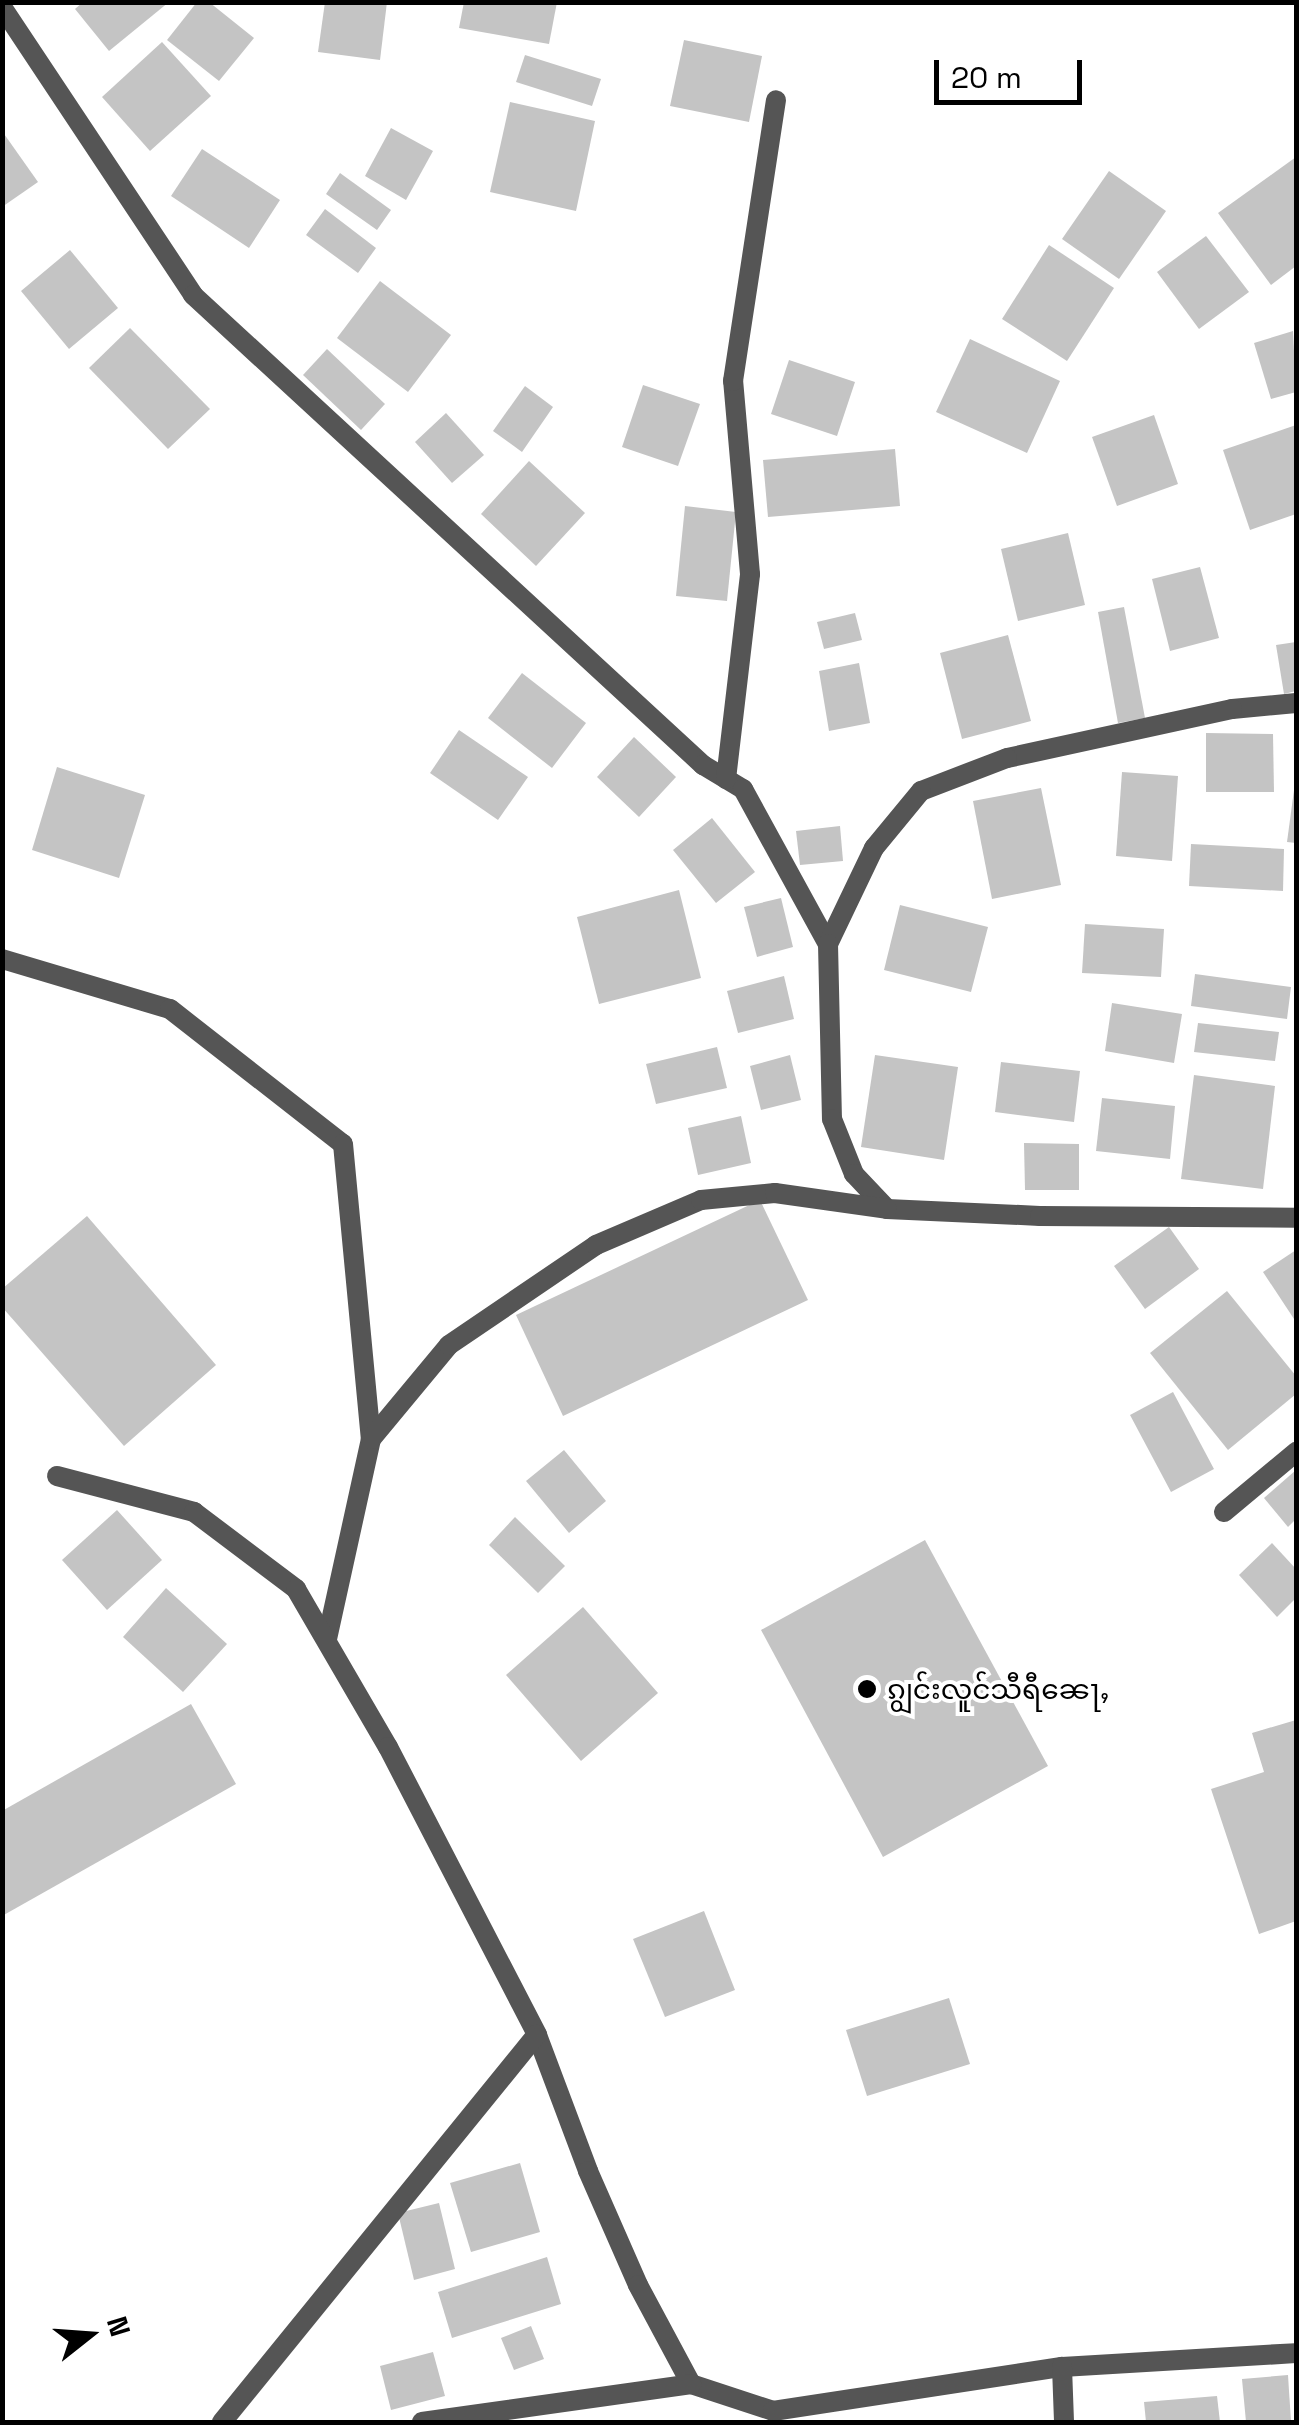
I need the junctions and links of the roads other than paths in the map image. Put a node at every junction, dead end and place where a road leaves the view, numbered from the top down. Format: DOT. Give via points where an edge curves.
graph roads {
  1 [pos="2,7"];
  2 [pos="776,100"];
  3 [pos="1296,703"];
  4 [pos="726,779"];
  5 [pos="828,944"];
  6 [pos="2,959"];
  7 [pos="887,1208"];
  8 [pos="1296,1218"];
  9 [pos="372,1439"];
  10 [pos="1296,1452"];
  11 [pos="57,1476"];
  12 [pos="1224,1512"];
  13 [pos="327,1638"];
  14 [pos="537,2035"];
  15 [pos="1296,2353"];
  16 [pos="1062,2367"];
  17 [pos="691,2384"];
  18 [pos="780,2417"];
  19 [pos="222,2422"];
  20 [pos="422,2422"];
  21 [pos="1064,2422"];
  1 -- 4 [label="street" via="194,295 703,765"];
  2 -- 4 [label="street" via="733,381 750,574"];
  3 -- 5 [label="street" via="1232,709 1007,758 922,791 874,848"];
  4 -- 5 [label="street" via="744,790"];
  5 -- 7 [label="street" via="832,1118 854,1174"];
  6 -- 9 [label="street" via="170,1008 343,1144"];
  7 -- 8 [label="street"];
  7 -- 9 [label="street" via="775,1193 700,1200 596,1245 449,1345"];
  9 -- 13 [label="street"];
  10 -- 12 [label="street"];
  11 -- 13 [label="street" via="194,1512 296,1589"];
  13 -- 14 [label="street"];
  14 -- 17 [label="street" via="630,2268"];
  14 -- 19 [label="street"];
  15 -- 16 [label="street"];
  16 -- 18 [label="street"];
  16 -- 21 [label="street"];
  17 -- 18 [label="street"];
  17 -- 20 [label="street"];
}
